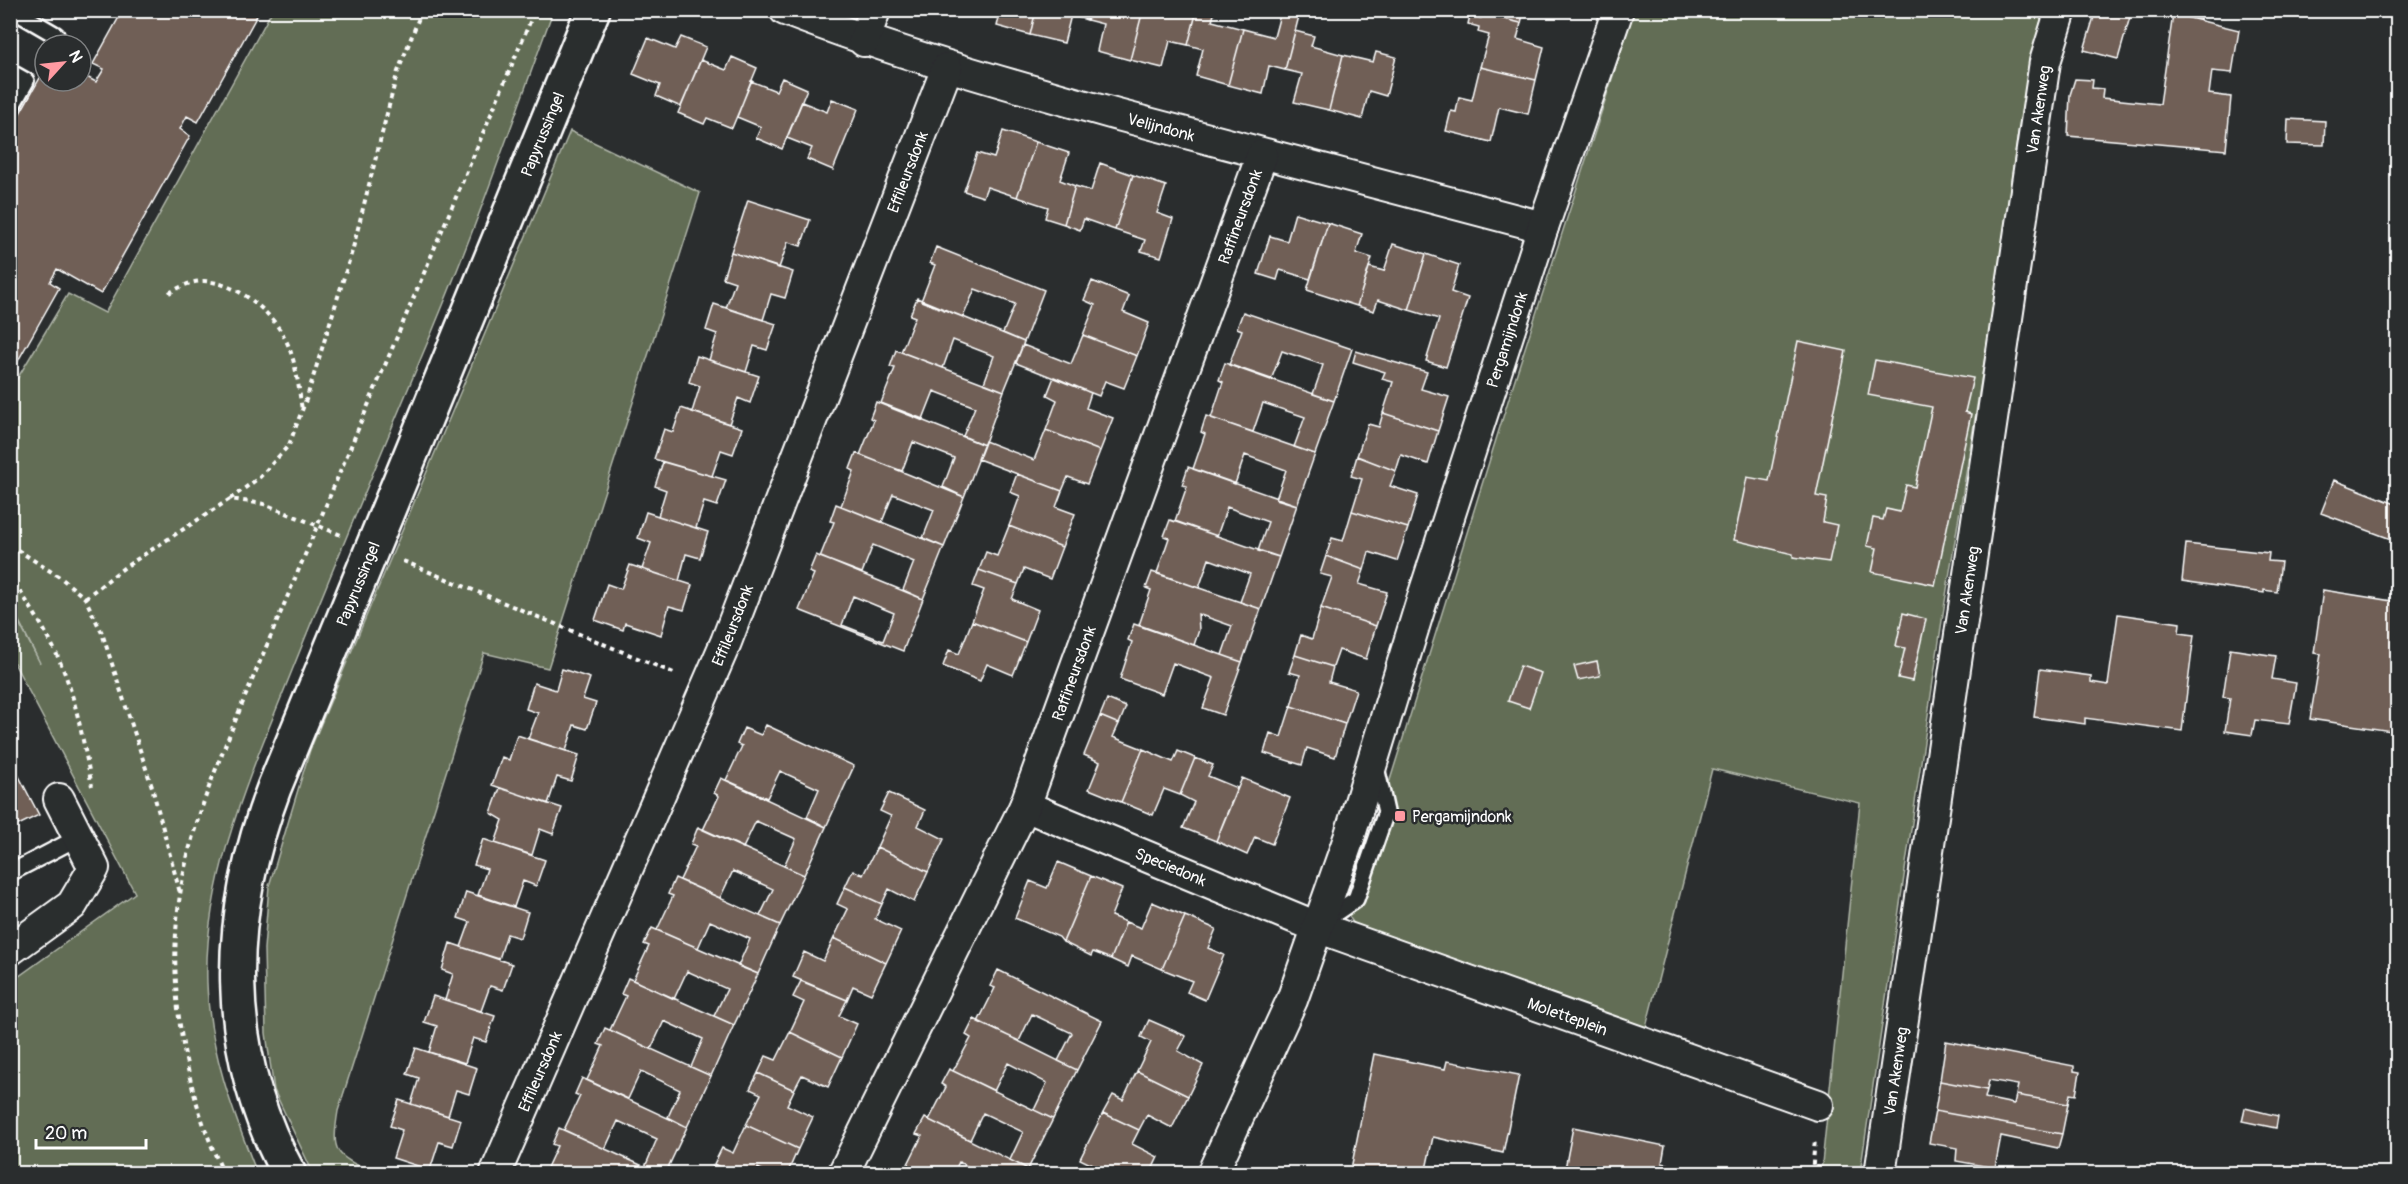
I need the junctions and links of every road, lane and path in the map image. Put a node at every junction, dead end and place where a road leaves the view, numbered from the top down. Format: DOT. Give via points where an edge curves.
graph roads {
  1 [pos="13,10"];
  2 [pos="422,10"];
  3 [pos="535,10"];
  4 [pos="593,10"];
  5 [pos="785,10"];
  6 [pos="875,10"];
  7 [pos="1618,10"];
  8 [pos="2061,10"];
  9 [pos="53,33"];
  10 [pos="864,41"];
  11 [pos="947,68"];
  12 [pos="10,72"];
  13 [pos="10,109"];
  14 [pos="1262,155"];
  15 [pos="1544,227"];
  16 [pos="169,293"];
  17 [pos="302,410"];
  18 [pos="230,499"];
  19 [pos="10,546"];
  20 [pos="10,576"];
  21 [pos="93,790"];
  22 [pos="59,799"];
  23 [pos="1025,806"];
  24 [pos="79,837"];
  25 [pos="10,873"];
  26 [pos="180,893"];
  27 [pos="1317,927"];
  28 [pos="10,950"];
  29 [pos="1818,1105"];
  30 [pos="224,1173"];
  31 [pos="289,1173"];
  32 [pos="495,1173"];
  33 [pos="843,1173"];
  34 [pos="1212,1173"];
  35 [pos="1880,1173"];
  1 -- 9 [label="lane"];
  2 -- 17 [label="path" via="397,74 353,248"];
  3 -- 26 [label="path" via="214,773"];
  4 -- 31 [label="street, Papyrussingel" via="304,711 262,817 248,865 237,945 243,1044 258,1105"];
  5 -- 10 [label="street, Velijndonk"];
  6 -- 10 [label="street"];
  7 -- 15 [label="street, Pergamijndonk"];
  8 -- 35 [label="street, Van Akenweg" via="2045,62"];
  10 -- 11 [label="street, Velijndonk"];
  11 -- 14 [label="street, Velijndonk"];
  11 -- 32 [label="street, Effileursdonk" via="726,642"];
  12 -- 13 [label="lane" via="26,81"];
  14 -- 15 [label="street, Velijndonk"];
  14 -- 23 [label="street, Raffineursdonk"];
  15 -- 27 [label="street, Pergamijndonk"];
  16 -- 17 [label="path" via="202,281 221,284 243,294 260,308 290,348"];
  17 -- 18 [label="path" via="289,445 260,477"];
  19 -- 26 [label="path" via="85,598 102,633 152,787"];
  20 -- 21 [label="path" via="63,669"];
  22 -- 24 [label="street"];
  23 -- 27 [label="street, Speciedonk"];
  23 -- 33 [label="street, Raffineursdonk"];
  24 -- 25 [label="lane"];
  24 -- 28 [label="street" via="94,868 78,896"];
  26 -- 30 [label="path" via="179,1027 201,1118"];
  27 -- 29 [label="street, Moletteplein"];
  27 -- 34 [label="street, Pergamijndonk" via="1292,1000"];
}
